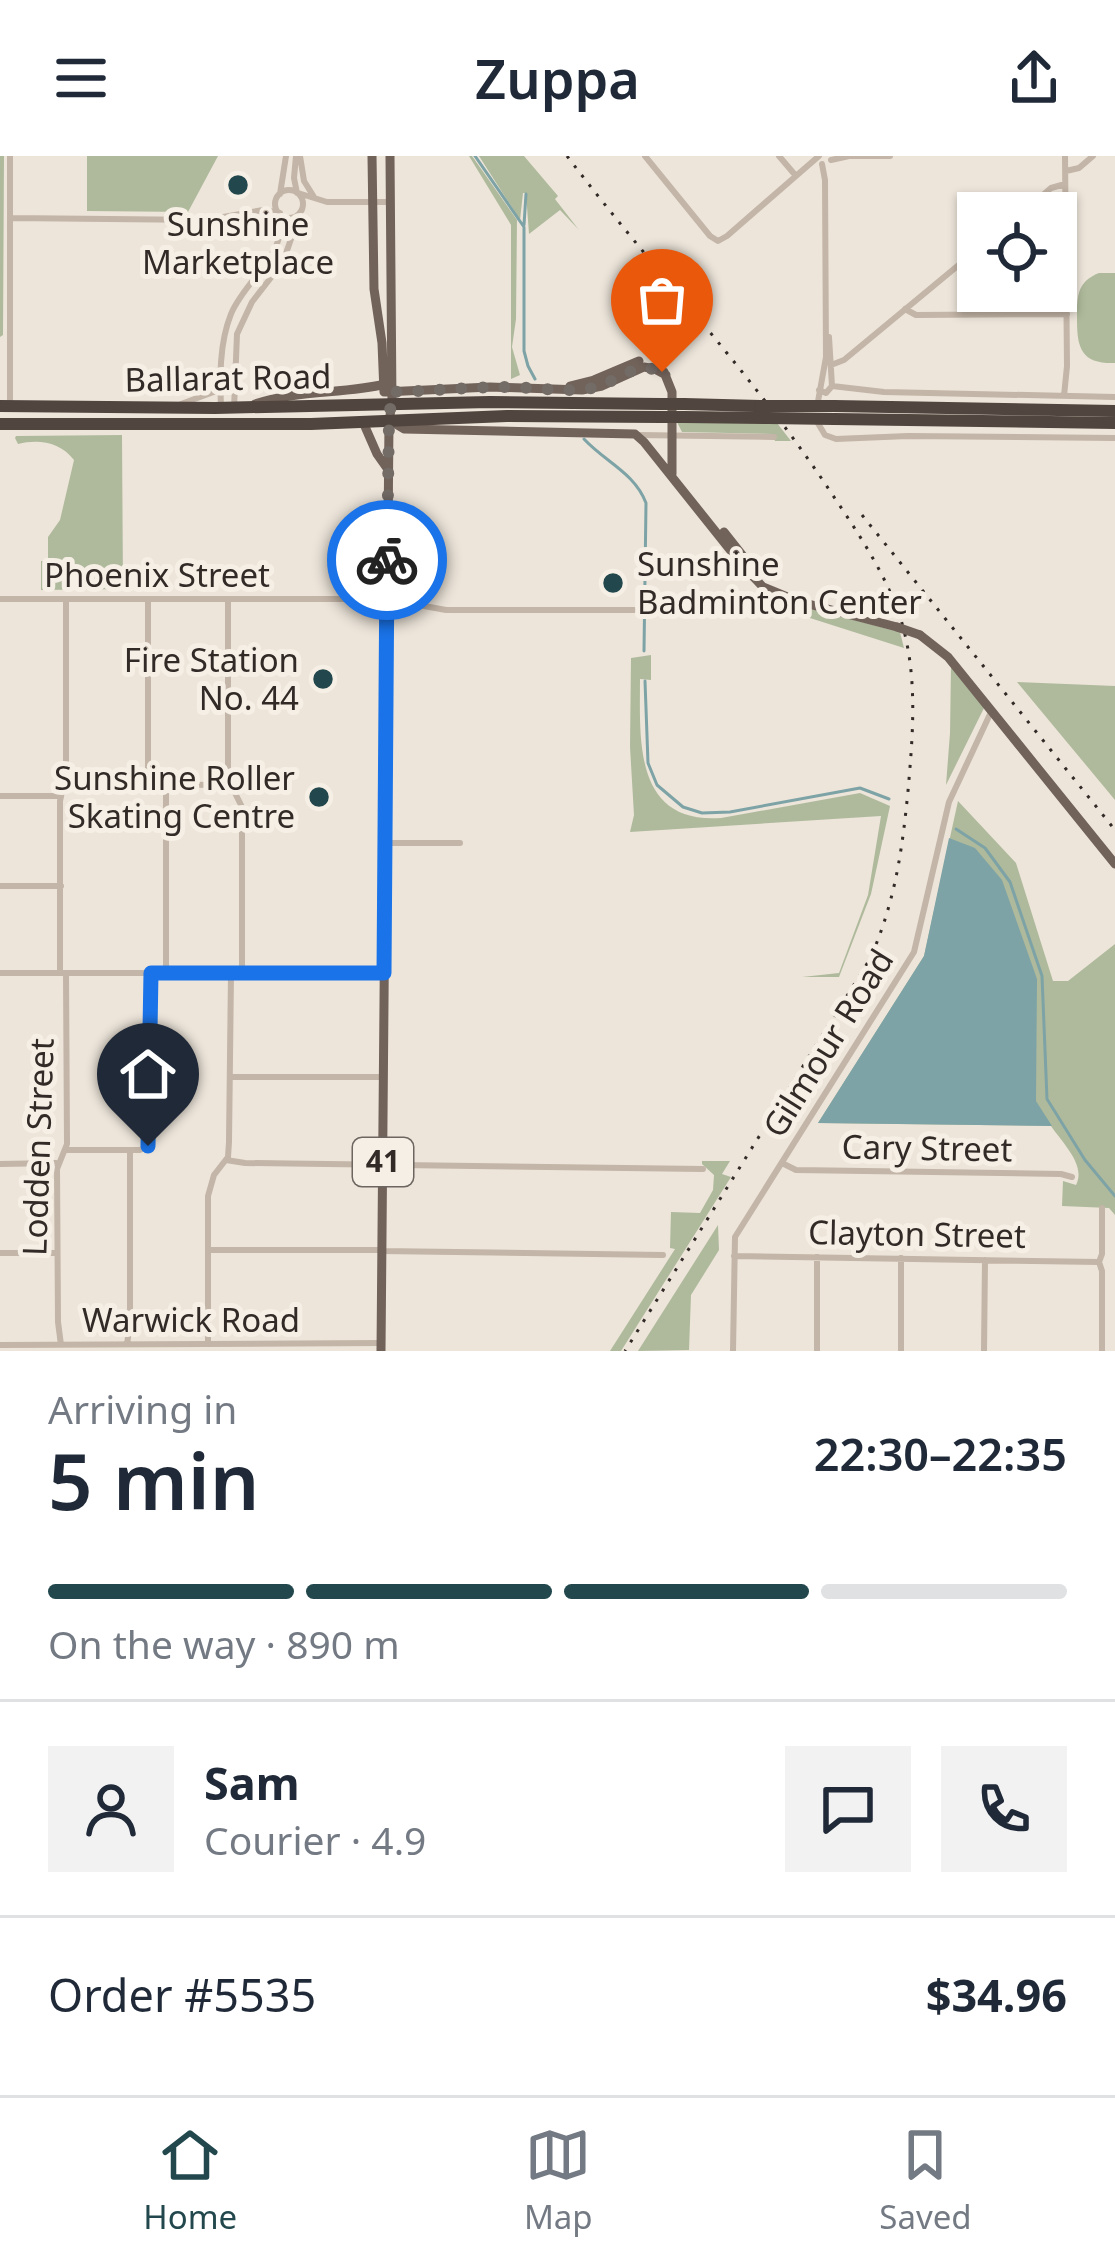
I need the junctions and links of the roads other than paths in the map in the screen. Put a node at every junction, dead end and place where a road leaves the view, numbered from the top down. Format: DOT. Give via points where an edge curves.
graph roads {
  1 [pos="10,156"];
  2 [pos="286,156"];
  3 [pos="298,156"];
  4 [pos="372,156"];
  5 [pos="390,156"];
  6 [pos="645,156"];
  7 [pos="779,156"];
  8 [pos="848,156"];
  9 [pos="890,156"];
  10 [pos="1093,156"];
  11 [pos="825,160"];
  12 [pos="1065,164"];
  13 [pos="796,176"];
  14 [pos="1065,186"];
  15 [pos="1048,192"];
  16 [pos="297,193"];
  17 [pos="279,195"];
  18 [pos="315,197"];
  19 [pos="327,202"];
  20 [pos="373,202"];
  21 [pos="391,202"];
  22 [pos="246,213"];
  23 [pos="300,213"];
  24 [pos="280,214"];
  25 [pos="10,218"];
  26 [pos="957,266"];
  27 [pos="905,309"];
  28 [pos="1067,314"];
  29 [pos="5,343"];
  30 [pos="829,360"];
  31 [pos="826,384"];
  32 [pos="220,389"];
  33 [pos="388,393"];
  34 [pos="464,395"];
  35 [pos="1115,397"];
  36 [pos="5,406"];
  37 [pos="172,408"];
  38 [pos="233,408"];
  39 [pos="661,410"];
  40 [pos="1115,411"];
  41 [pos="1067,412"];
  42 [pos="389,421"];
  43 [pos="363,422"];
  44 [pos="1115,423"];
  45 [pos="5,424"];
  46 [pos="228,424"];
  47 [pos="637,434"];
  48 [pos="672,436"];
  49 [pos="774,437"];
  50 [pos="1115,438"];
  51 [pos="672,456"];
  52 [pos="389,471"];
  53 [pos="674,478"];
  54 [pos="704,513"];
  55 [pos="387,541"];
  56 [pos="0,599"];
  57 [pos="66,599"];
  58 [pos="148,599"];
  59 [pos="228,599"];
  60 [pos="386,599"];
  61 [pos="408,602"];
  62 [pos="634,610"];
  63 [pos="991,711"];
  64 [pos="65,784"];
  65 [pos="230,785"];
  66 [pos="148,786"];
  67 [pos="166,786"];
  68 [pos="0,796"];
  69 [pos="61,796"];
  70 [pos="385,842"];
  71 [pos="460,843"];
  72 [pos="1115,864"];
  73 [pos="0,886"];
  74 [pos="61,886"];
  75 [pos="0,973"];
  76 [pos="63,973"];
  77 [pos="151,973"];
  78 [pos="166,973"];
  79 [pos="231,973"];
  80 [pos="242,973"];
  81 [pos="384,973"];
  82 [pos="231,1077"];
  83 [pos="383,1077"];
  84 [pos="66,1150"];
  85 [pos="130,1150"];
  86 [pos="226,1160"];
  87 [pos="782,1162"];
  88 [pos="58,1163"];
  89 [pos="0,1164"];
  90 [pos="383,1164"];
  91 [pos="703,1169"];
  92 [pos="1072,1177"];
  93 [pos="1102,1208"];
  94 [pos="208,1250"];
  95 [pos="382,1251"];
  96 [pos="0,1253"];
  97 [pos="58,1253"];
  98 [pos="663,1255"];
  99 [pos="734,1256"];
  100 [pos="818,1257"];
  101 [pos="901,1258"];
  102 [pos="985,1260"];
  103 [pos="1099,1262"];
  104 [pos="0,1345"];
  105 [pos="57,1345"];
  106 [pos="124,1346"];
  107 [pos="215,1346"];
  108 [pos="302,1347"];
  109 [pos="382,1347"];
  110 [pos="34,1348"];
  111 [pos="733,1351"];
  112 [pos="817,1351"];
  113 [pos="901,1351"];
  114 [pos="984,1351"];
  115 [pos="1102,1351"];
  1 -- 25 [label="street"];
  2 -- 17 [label="street"];
  3 -- 16 [label="street"];
  3 -- 18 [label="street"];
  4 -- 20 [label="main road, 41"];
  5 -- 21 [label="main road, 41"];
  6 -- 13 [label="street" via="718,241"];
  7 -- 13 [label="street"];
  8 -- 9 [label="street"];
  8 -- 11 [label="street"];
  10 -- 12 [label="street"];
  11 -- 13 [label="street"];
  11 -- 30 [label="street"];
  12 -- 14 [label="street"];
  14 -- 15 [label="street"];
  14 -- 28 [label="street"];
  16 -- 17 [label="street"];
  16 -- 18 [label="street"];
  16 -- 23 [label="street"];
  17 -- 22 [label="street"];
  17 -- 24 [label="street"];
  18 -- 19 [label="street"];
  19 -- 20 [label="street"];
  19 -- 23 [label="street"];
  20 -- 21 [label="street"];
  20 -- 33 [label="main road, 41"];
  21 -- 33 [label="main road, 41"];
  22 -- 24 [label="street"];
  22 -- 25 [label="street" via="206,220"];
  23 -- 24 [label="street"];
  23 -- 38 [label="street" via="284,262 240,325"];
  24 -- 32 [label="street" via="275,251 228,321"];
  25 -- 29 [label="street"];
  26 -- 27 [label="street"];
  27 -- 28 [label="street"];
  27 -- 30 [label="street" via="850,354"];
  28 -- 41 [label="street"];
  29 -- 36 [label="street"];
  30 -- 31 [label="street"];
  31 -- 41 [label="street, Ballarat Road"];
  31 -- 41 [label="street, Ballarat Road" via="816,422 836,439"];
  32 -- 37 [label="street"];
  32 -- 38 [label="street"];
  33 -- 34 [label="highway, Ballarat Road"];
  33 -- 38 [label="highway, Ballarat Road"];
  33 -- 42 [label="main road, 41"];
  34 -- 39 [label="highway, Ballarat Road"];
  34 -- 48 [label="main road" via="589,384 637,362 656,364 671,388"];
  35 -- 41 [label="street, Ballarat Road"];
  36 -- 37 [label="highway, Ballarat Road"];
  36 -- 45 [label="street"];
  37 -- 38 [label="highway, Ballarat Road"];
  38 -- 46 [label="street"];
  39 -- 41 [label="highway, Ballarat Road, bridge"];
  39 -- 42 [label="highway, Ballarat Road"];
  40 -- 41 [label="highway, Ballarat Road"];
  41 -- 44 [label="highway, Ballarat Road"];
  41 -- 50 [label="street, Ballarat Road"];
  42 -- 43 [label="highway, Ballarat Road"];
  42 -- 47 [label="main road" via="404,429"];
  42 -- 52 [label="main road, 41"];
  43 -- 46 [label="highway, Ballarat Road"];
  43 -- 52 [label="main road"];
  45 -- 46 [label="highway, Ballarat Road"];
  47 -- 48 [label="street"];
  47 -- 53 [label="main road"];
  48 -- 49 [label="street"];
  48 -- 51 [label="main road"];
  51 -- 53 [label="main road"];
  51 -- 54 [label="main road"];
  52 -- 55 [label="main road, 41"];
  53 -- 54 [label="main road"];
  54 -- 63 [label="main road, bridge" via="763,587 920,634"];
  55 -- 60 [label="main road, 41"];
  55 -- 61 [label="street"];
  56 -- 57 [label="street, Phoenix Street"];
  57 -- 58 [label="street, Phoenix Street"];
  57 -- 64 [label="street, Lodden Street"];
  58 -- 59 [label="street, Phoenix Street"];
  58 -- 66 [label="street"];
  59 -- 60 [label="street, Phoenix Street"];
  59 -- 65 [label="street"];
  60 -- 61 [label="street, Phoenix Street"];
  60 -- 70 [label="main road, 41"];
  61 -- 62 [label="street, Phoenix Street" via="446,610"];
  63 -- 72 [label="main road"];
  63 -- 87 [label="street, Gilmour Road" via="950,798 914,952"];
  64 -- 66 [label="street"];
  64 -- 69 [label="street, Lodden Street"];
  65 -- 67 [label="street"];
  65 -- 80 [label="street" via="242,807"];
  66 -- 67 [label="street"];
  67 -- 78 [label="street"];
  68 -- 69 [label="street"];
  69 -- 74 [label="street, Lodden Street"];
  70 -- 71 [label="street"];
  70 -- 81 [label="main road, 41"];
  73 -- 74 [label="street"];
  74 -- 76 [label="street, Lodden Street"];
  75 -- 76 [label="street"];
  76 -- 77 [label="street"];
  76 -- 84 [label="street, Lodden Street"];
  77 -- 78 [label="street"];
  77 -- 85 [label="street" via="148,1146"];
  78 -- 79 [label="street"];
  79 -- 80 [label="street"];
  79 -- 82 [label="street"];
  80 -- 81 [label="street"];
  81 -- 83 [label="main road, 41"];
  82 -- 83 [label="street"];
  82 -- 86 [label="street"];
  83 -- 90 [label="main road, 41"];
  84 -- 85 [label="street"];
  84 -- 88 [label="street, Lodden Street"];
  85 -- 106 [label="street"];
  86 -- 90 [label="street"];
  86 -- 94 [label="street" via="209,1190"];
  87 -- 92 [label="street, Cary Street" via="796,1170"];
  87 -- 99 [label="street, Gilmour Road" via="735,1237"];
  88 -- 89 [label="street"];
  88 -- 97 [label="street, Lodden Street"];
  90 -- 91 [label="street"];
  90 -- 95 [label="main road, 41"];
  93 -- 103 [label="street"];
  94 -- 95 [label="street"];
  94 -- 107 [label="street"];
  95 -- 98 [label="street"];
  95 -- 109 [label="main road, 41"];
  96 -- 97 [label="street"];
  97 -- 105 [label="street, Lodden Street"];
  99 -- 100 [label="street, Clayton Street"];
  99 -- 111 [label="street"];
  100 -- 101 [label="street, Clayton Street"];
  100 -- 112 [label="street"];
  101 -- 102 [label="street, Clayton Street"];
  101 -- 113 [label="street"];
  102 -- 103 [label="street, Clayton Street"];
  102 -- 114 [label="street"];
  103 -- 115 [label="street"];
  104 -- 110 [label="street, Warwick Road"];
  105 -- 106 [label="street, Warwick Road"];
  105 -- 110 [label="street, Warwick Road"];
  106 -- 107 [label="street, Warwick Road"];
  107 -- 108 [label="street, Warwick Road"];
  108 -- 109 [label="street, Warwick Road"];
}
